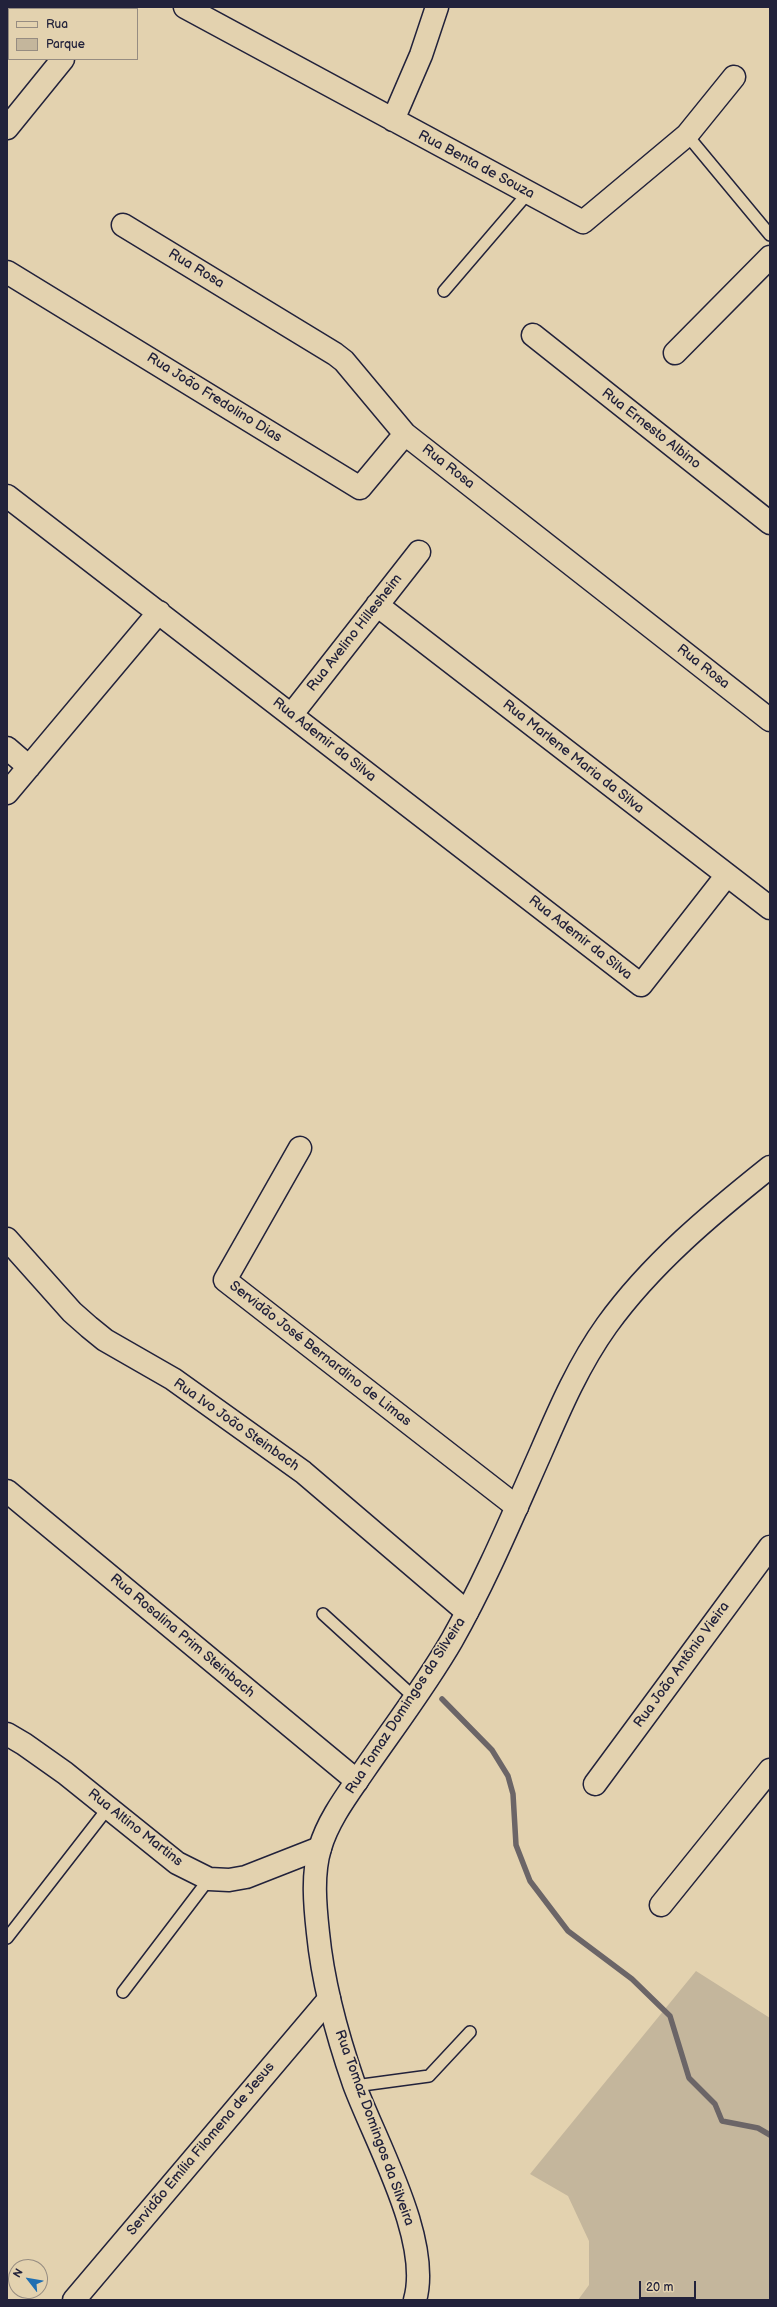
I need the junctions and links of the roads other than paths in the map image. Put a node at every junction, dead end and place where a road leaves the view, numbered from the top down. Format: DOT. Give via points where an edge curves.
graph roads {
  1 [pos="98,7"];
  2 [pos="185,7"];
  3 [pos="436,7"];
  4 [pos="102,8"];
  5 [pos="62,60"];
  6 [pos="734,77"];
  7 [pos="393,120"];
  8 [pos="7,128"];
  9 [pos="687,134"];
  10 [pos="528,193"];
  11 [pos="123,225"];
  12 [pos="770,235"];
  13 [pos="770,257"];
  14 [pos="7,272"];
  15 [pos="444,291"];
  16 [pos="533,335"];
  17 [pos="675,353"];
  18 [pos="405,434"];
  19 [pos="7,496"];
  20 [pos="770,523"];
  21 [pos="419,552"];
  22 [pos="377,605"];
  23 [pos="159,612"];
  24 [pos="292,714"];
  25 [pos="770,720"];
  26 [pos="7,748"];
  27 [pos="29,767"];
  28 [pos="7,793"];
  29 [pos="727,875"];
  30 [pos="770,908"];
  31 [pos="300,1148"];
  32 [pos="770,1167"];
  33 [pos="7,1239"];
  34 [pos="7,1491"];
  35 [pos="517,1507"];
  36 [pos="770,1547"];
  37 [pos="467,1612"];
  38 [pos="323,1614"];
  39 [pos="414,1697"];
  40 [pos="7,1734"];
  41 [pos="770,1770"];
  42 [pos="357,1781"];
  43 [pos="595,1784"];
  44 [pos="108,1808"];
  45 [pos="320,1848"];
  46 [pos="208,1878"];
  47 [pos="662,1904"];
  48 [pos="7,1938"];
  49 [pos="123,1992"];
  50 [pos="329,1999"];
  51 [pos="470,2032"];
  52 [pos="355,2086"];
  53 [pos="74,2300"];
  54 [pos="415,2300"];
  1 -- 4 [label="lane"];
  2 -- 7 [label="street, Rua Benta de Souza"];
  3 -- 7 [label="street" via="421,56"];
  5 -- 8 [label="street"];
  6 -- 9 [label="street, Rua Benta de Souza"];
  7 -- 10 [label="street, Rua Benta de Souza"];
  9 -- 10 [label="street, Rua Benta de Souza" via="583,222"];
  9 -- 12 [label="lane"];
  10 -- 15 [label="lane"];
  11 -- 18 [label="street, Rua Rosa" via="336,354"];
  13 -- 17 [label="street"];
  14 -- 18 [label="street, Rua João Fredolino Dias" via="360,488"];
  16 -- 20 [label="street, Rua Ernesto Albino"];
  18 -- 25 [label="street, Rua Rosa"];
  19 -- 23 [label="street, Rua Ademir da Silva"];
  21 -- 22 [label="street, Rua Avelino Hillesheim"];
  22 -- 24 [label="street, Rua Avelino Hillesheim"];
  22 -- 29 [label="street, Rua Marlene Maria da Silva"];
  23 -- 24 [label="street, Rua Ademir da Silva"];
  23 -- 27 [label="street"];
  24 -- 29 [label="street, Rua Ademir da Silva" via="641,985"];
  26 -- 27 [label="street"];
  27 -- 28 [label="street"];
  29 -- 30 [label="street, Rua Marlene Maria da Silva"];
  31 -- 35 [label="street, Servidão José Bernardino de Limas" via="225,1280"];
  32 -- 35 [label="street, Rua Tomaz Domingos da Silveira" via="722,1206 658,1265 607,1325 564,1399"];
  33 -- 37 [label="street, Rua Ivo João Steinbach" via="89,1328 173,1379 303,1472"];
  34 -- 42 [label="street, Rua Rosalina Prim Steinbach"];
  35 -- 37 [label="street, Rua Tomaz Domingos da Silveira"];
  36 -- 43 [label="street, Rua João Antônio Vieira"];
  37 -- 39 [label="street, Rua Tomaz Domingos da Silveira"];
  38 -- 39 [label="lane"];
  39 -- 42 [label="street, Rua Tomaz Domingos da Silveira"];
  40 -- 44 [label="street, Rua Altino Martins" via="44,1757"];
  41 -- 47 [label="street"];
  42 -- 45 [label="street, Rua Tomaz Domingos da Silveira" via="340,1807"];
  44 -- 46 [label="street, Rua Altino Martins" via="177,1863"];
  44 -- 48 [label="lane"];
  45 -- 46 [label="street, Rua Altino Martins" via="246,1877 229,1880"];
  45 -- 50 [label="street, Rua Tomaz Domingos da Silveira" via="315,1876 318,1933"];
  46 -- 49 [label="lane"];
  50 -- 52 [label="street, Rua Tomaz Domingos da Silveira"];
  50 -- 53 [label="street, Servidão Emília Filomena de Jesus"];
  51 -- 52 [label="lane" via="429,2076"];
  52 -- 54 [label="street, Rua Tomaz Domingos da Silveira" via="407,2215 414,2239 417,2270"];
}
